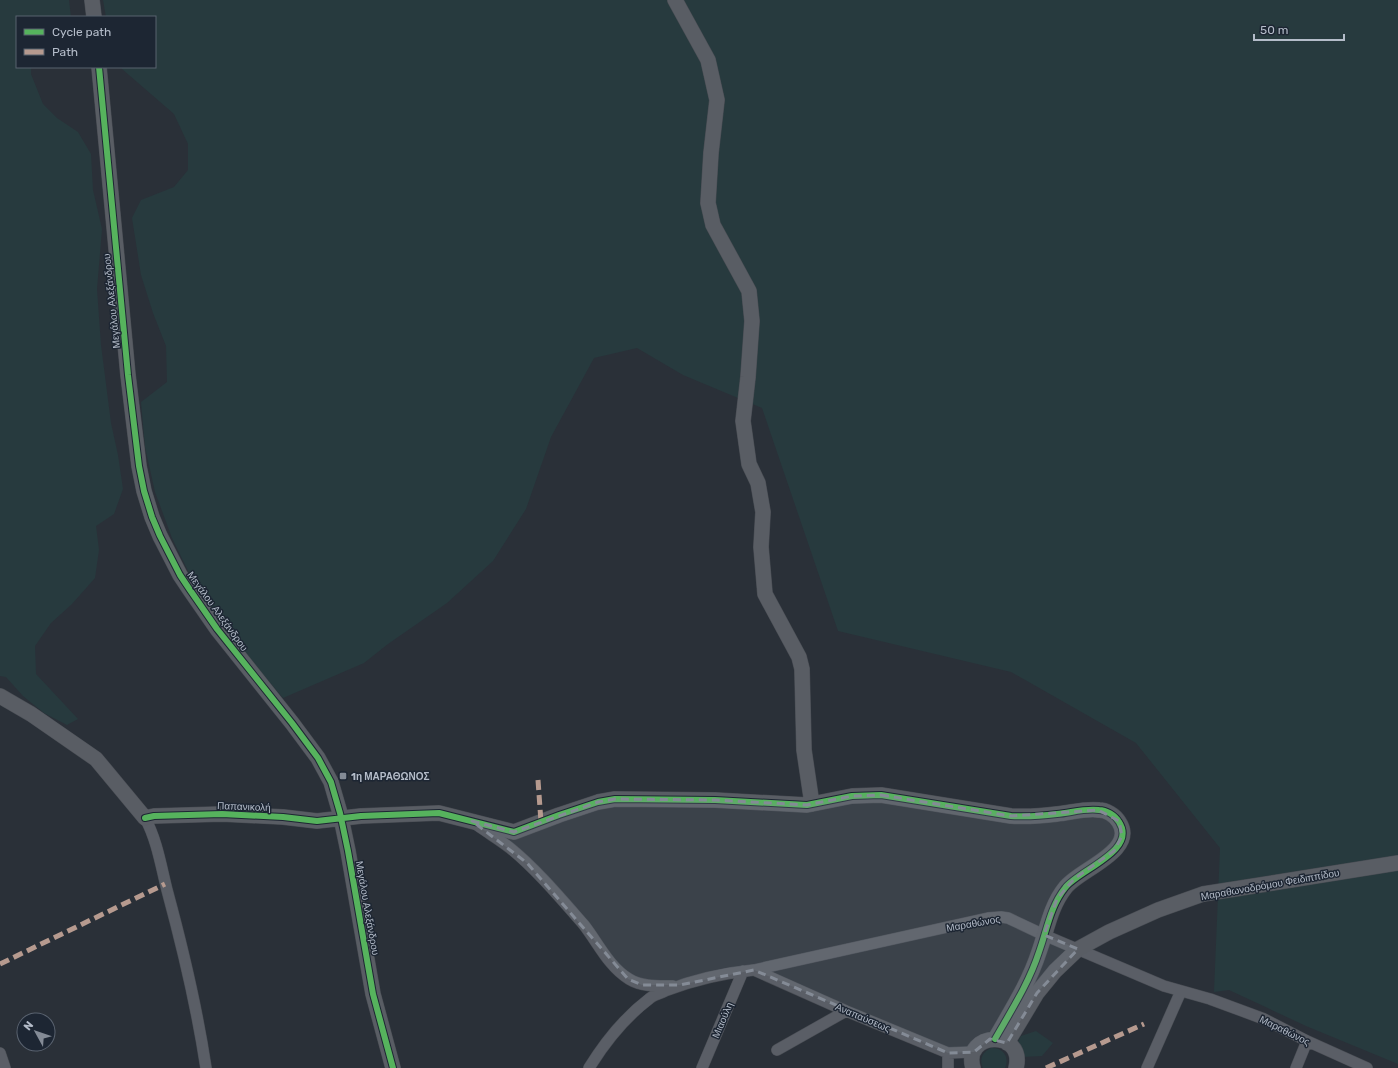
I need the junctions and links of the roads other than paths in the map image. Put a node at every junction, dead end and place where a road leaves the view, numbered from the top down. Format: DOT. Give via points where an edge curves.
graph roads {
  1 [pos="92,0"];
  2 [pos="675,0"];
  3 [pos="94,16"];
  4 [pos="99,68"];
  5 [pos="0,696"];
  6 [pos="812,804"];
  7 [pos="145,818"];
  8 [pos="342,819"];
  9 [pos="472,822"];
  10 [pos="1398,863"];
  11 [pos="1044,935"];
  12 [pos="1078,949"];
  13 [pos="754,970"];
  14 [pos="743,971"];
  15 [pos="680,985"];
  16 [pos="1181,991"];
  17 [pos="846,1011"];
  18 [pos="1001,1041"];
  19 [pos="1307,1041"];
  20 [pos="777,1050"];
  21 [pos="0,1053"];
  22 [pos="948,1053"];
  23 [pos="971,1064"];
  24 [pos="6,1068"];
  25 [pos="206,1068"];
  26 [pos="393,1068"];
  27 [pos="589,1068"];
  28 [pos="702,1068"];
  29 [pos="948,1068"];
  30 [pos="1018,1068"];
  31 [pos="1147,1068"];
  32 [pos="1296,1068"];
  33 [pos="1367,1068"];
  1 -- 3 [label="street"];
  2 -- 6 [label="street" via="708,60 717,100 708,203 713,225 749,291 752,321 743,421 749,464 758,483 763,512 761,547 765,594 799,657 802,669 804,750"];
  4 -- 8 [label="street, Μεγάλου Αλεξάνδρου" via="128,375 139,466 152,516 180,575 202,609 318,758 331,782"];
  5 -- 7 [label="street" via="96,759"];
  6 -- 9 [label="street, Παπανικολή" via="615,799 585,806 514,832"];
  6 -- 11 [label="street, Παπανικολή" via="852,796 881,795 1011,816 1033,817 1093,810 1106,811 1119,821 1122,828 1120,844 1107,857 1066,886 1053,908"];
  7 -- 8 [label="street, Παπανικολή" via="222,814 317,821"];
  7 -- 25 [label="street" via="153,838 176,923"];
  8 -- 9 [label="street, Παπανικολή" via="439,813"];
  8 -- 26 [label="street, Μεγάλου Αλεξάνδρου" via="373,994"];
  9 -- 15 [label="street" via="527,863 583,924 615,967 628,979 642,984"];
  10 -- 12 [label="street, Μαραθωνοδρόμου Φειδιππίδου" via="1203,894 1158,910"];
  11 -- 12 [label="street, Μαραθώνος"];
  11 -- 13 [label="street, Μαραθώνος" via="1008,918 988,918"];
  11 -- 18 [label="street" via="1040,952"];
  12 -- 16 [label="street, Μαραθώνος"];
  12 -- 18 [label="street, Μαραθωνοδρόμου Φειδιππίδου" via="1055,971"];
  13 -- 14 [label="street, Μαραθώνος"];
  13 -- 17 [label="street, Αναπαύσεως"];
  14 -- 15 [label="street, Μαραθώνος"];
  14 -- 28 [label="street, Μιαούλη"];
  15 -- 27 [label="street, Μαραθώνος" via="650,998 624,1021 604,1043"];
  16 -- 19 [label="street, Μαραθώνος" via="1264,1019"];
  16 -- 31 [label="street"];
  17 -- 20 [label="street"];
  17 -- 22 [label="street, Αναπαύσεως"];
  18 -- 23 [label="street" via="982,1043"];
  18 -- 30 [label="street" via="1015,1051"];
  19 -- 32 [label="street"];
  19 -- 33 [label="street, Μαραθώνος"];
  21 -- 24 [label="street"];
  22 -- 23 [label="street, Αναπαύσεως"];
  22 -- 29 [label="street"];
}
